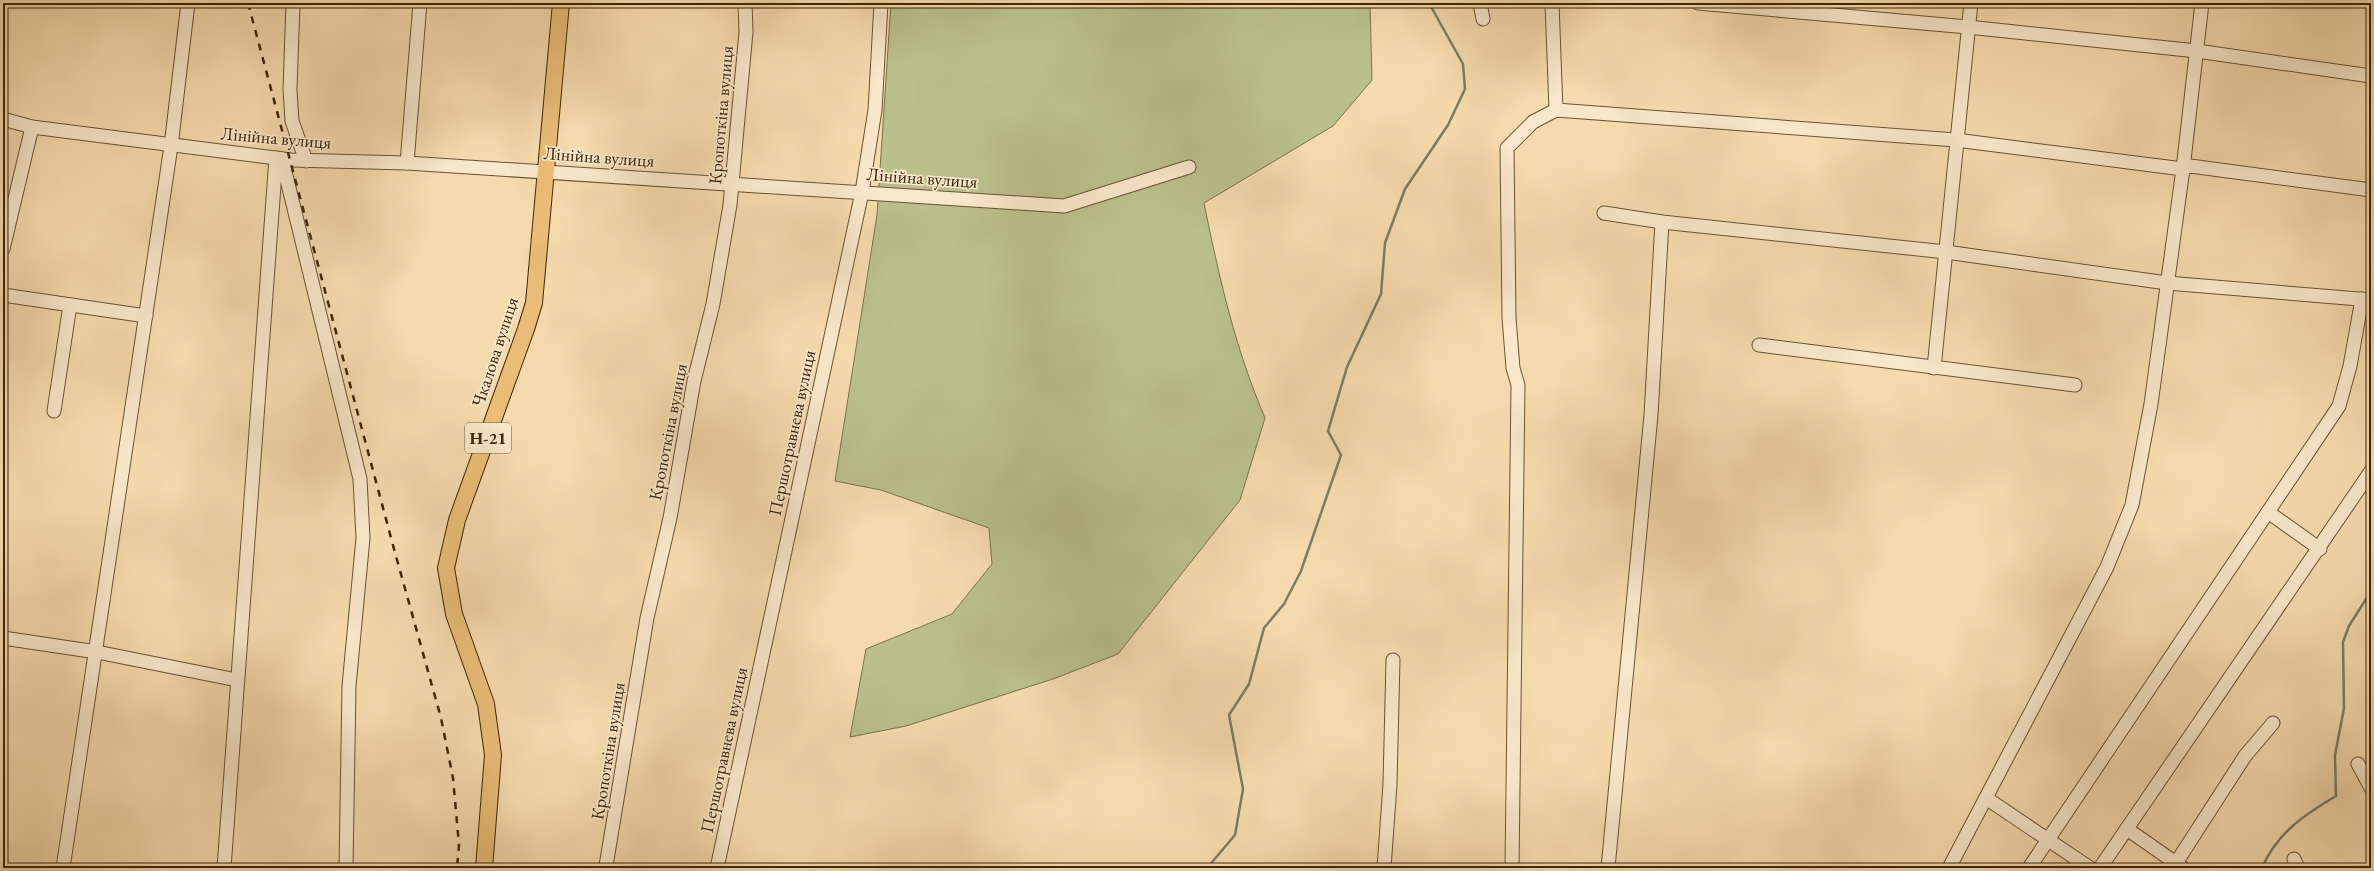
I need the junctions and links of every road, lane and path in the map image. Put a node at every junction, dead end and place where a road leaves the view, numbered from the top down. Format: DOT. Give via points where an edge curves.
graph roads {
  1 [pos="188,3"];
  2 [pos="293,3"];
  3 [pos="420,3"];
  4 [pos="561,3"];
  5 [pos="745,3"];
  6 [pos="881,3"];
  7 [pos="1480,3"];
  8 [pos="1552,3"];
  9 [pos="1698,3"];
  10 [pos="1971,3"];
  11 [pos="2202,3"];
  12 [pos="1483,18"];
  13 [pos="1968,27"];
  14 [pos="2197,51"];
  15 [pos="2371,76"];
  16 [pos="1556,110"];
  17 [pos="3,119"];
  18 [pos="32,127"];
  19 [pos="1956,140"];
  20 [pos="171,146"];
  21 [pos="279,159"];
  22 [pos="306,161"];
  23 [pos="407,163"];
  24 [pos="1189,167"];
  25 [pos="2183,169"];
  26 [pos="547,172"];
  27 [pos="732,184"];
  28 [pos="2371,190"];
  29 [pos="862,192"];
  30 [pos="1604,213"];
  31 [pos="1662,222"];
  32 [pos="3,249"];
  33 [pos="1946,252"];
  34 [pos="2167,283"];
  35 [pos="3,295"];
  36 [pos="2366,299"];
  37 [pos="70,305"];
  38 [pos="146,316"];
  39 [pos="1759,345"];
  40 [pos="1934,368"];
  41 [pos="2075,385"];
  42 [pos="54,411"];
  43 [pos="2371,472"];
  44 [pos="2268,512"];
  45 [pos="2320,549"];
  46 [pos="3,638"];
  47 [pos="97,652"];
  48 [pos="1393,660"];
  49 [pos="237,680"];
  50 [pos="2272,723"];
  51 [pos="2358,764"];
  52 [pos="2371,788"];
  53 [pos="1986,798"];
  54 [pos="2127,829"];
  55 [pos="2048,840"];
  56 [pos="606,866"];
  57 [pos="2179,866"];
  58 [pos="63,868"];
  59 [pos="224,868"];
  60 [pos="346,868"];
  61 [pos="484,868"];
  62 [pos="717,868"];
  63 [pos="1384,868"];
  64 [pos="1512,868"];
  65 [pos="1608,868"];
  66 [pos="1949,868"];
  67 [pos="2029,868"];
  68 [pos="2090,868"];
  69 [pos="2100,868"];
  1 -- 20 [label="street"];
  2 -- 22 [label="street" via="290,90 292,121"];
  3 -- 23 [label="street"];
  4 -- 26 [label="main road, Чкалова вулиця / Н-21"];
  5 -- 27 [label="street, Кропоткіна вулиця" via="746,32"];
  6 -- 29 [label="street, Першотравнева вулиця" via="875,110"];
  7 -- 12 [label="street"];
  8 -- 16 [label="street"];
  9 -- 13 [label="street"];
  10 -- 13 [label="street"];
  11 -- 14 [label="street"];
  13 -- 14 [label="street"];
  13 -- 19 [label="street"];
  14 -- 15 [label="street"];
  14 -- 25 [label="street"];
  16 -- 19 [label="street"];
  16 -- 64 [label="street" via="1533,122 1507,148 1509,318 1513,368 1518,385"];
  17 -- 18 [label="street, Лінійна вулиця"];
  18 -- 20 [label="street, Лінійна вулиця"];
  18 -- 32 [label="street"];
  19 -- 25 [label="street"];
  19 -- 33 [label="street"];
  20 -- 21 [label="street, Лінійна вулиця"];
  20 -- 38 [label="street"];
  21 -- 22 [label="street, Лінійна вулиця"];
  21 -- 49 [label="street"];
  21 -- 60 [label="street" via="360,479 363,538 350,686"];
  22 -- 23 [label="street, Лінійна вулиця"];
  23 -- 26 [label="street, Лінійна вулиця"];
  24 -- 29 [label="street, Лінійна вулиця" via="1064,206"];
  25 -- 28 [label="street" via="2190,166"];
  25 -- 34 [label="street"];
  26 -- 27 [label="street, Лінійна вулиця"];
  26 -- 61 [label="main road, Чкалова вулиця / Н-21" via="534,303 457,520 446,568 454,614 486,704 493,755"];
  27 -- 29 [label="street, Лінійна вулиця"];
  27 -- 56 [label="street, Кропоткіна вулиця" via="714,304 694,381 670,518 644,637 632,722"];
  29 -- 62 [label="street, Першотравнева вулиця"];
  30 -- 31 [label="street"];
  31 -- 33 [label="street"];
  31 -- 65 [label="street" via="1652,415"];
  33 -- 34 [label="street"];
  33 -- 40 [label="street"];
  34 -- 36 [label="street"];
  34 -- 53 [label="street" via="2151,404 2132,505 2107,567"];
  35 -- 37 [label="street"];
  36 -- 44 [label="street" via="2339,406"];
  37 -- 38 [label="street"];
  37 -- 42 [label="street"];
  38 -- 47 [label="street"];
  39 -- 40 [label="street"];
  40 -- 41 [label="street"];
  43 -- 45 [label="street"];
  44 -- 45 [label="street"];
  44 -- 55 [label="street"];
  45 -- 54 [label="street"];
  46 -- 47 [label="street"];
  47 -- 49 [label="street"];
  47 -- 58 [label="street"];
  48 -- 63 [label="street" via="1390,784"];
  49 -- 59 [label="street"];
  50 -- 57 [label="street" via="2245,756"];
  51 -- 52 [label="street"];
  53 -- 55 [label="street"];
  53 -- 66 [label="street"];
  54 -- 57 [label="street"];
  54 -- 69 [label="street"];
  55 -- 67 [label="street"];
  55 -- 68 [label="street"];
}
